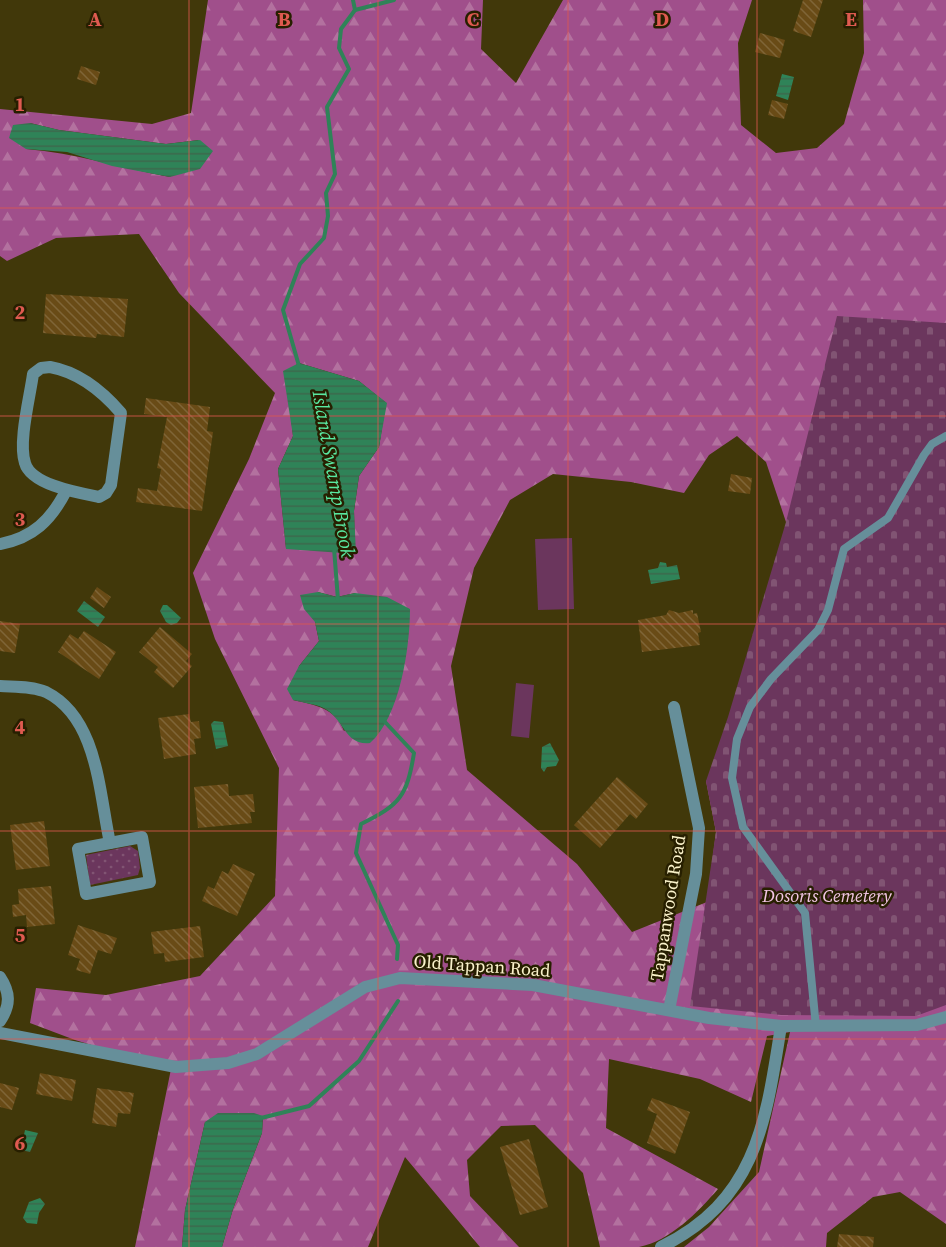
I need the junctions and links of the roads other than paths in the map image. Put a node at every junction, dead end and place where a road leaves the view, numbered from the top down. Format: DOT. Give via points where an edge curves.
graph roads {
  1 [pos="946,436"];
  2 [pos="66,491"];
  3 [pos="0,544"];
  4 [pos="0,686"];
  5 [pos="674,707"];
  6 [pos="110,843"];
  7 [pos="0,976"];
  8 [pos="669,1010"];
  9 [pos="946,1017"];
  10 [pos="0,1021"];
  11 [pos="781,1026"];
  12 [pos="816,1027"];
  13 [pos="0,1033"];
  14 [pos="661,1247"];
  1 -- 12 [label="lane" via="932,444 924,455 888,518 844,549 828,610 818,630 750,707 737,739 732,778 742,827 805,914"];
  2 -- 2 [label="street" via="34,476 25,464 33,374 41,368 71,373 107,397 121,413 111,485 106,493 99,497"];
  2 -- 3 [label="street" via="56,510 32,534"];
  4 -- 6 [label="street" via="45,692 77,718 87,736"];
  5 -- 8 [label="street, Tappanwood Road" via="699,828 696,874"];
  6 -- 6 [label="street" via="78,849 86,894 150,882 141,837"];
  7 -- 10 [label="street" via="9,990 7,1011"];
  8 -- 11 [label="street, Old Tappan Road"];
  8 -- 13 [label="street, Old Tappan Road" via="533,984 400,978 365,987 257,1054 228,1064 176,1067"];
  9 -- 12 [label="street, Old Tappan Road" via="917,1025"];
  11 -- 12 [label="street, Old Tappan Road"];
  11 -- 14 [label="street" via="760,1134 747,1167 706,1218"];
}
